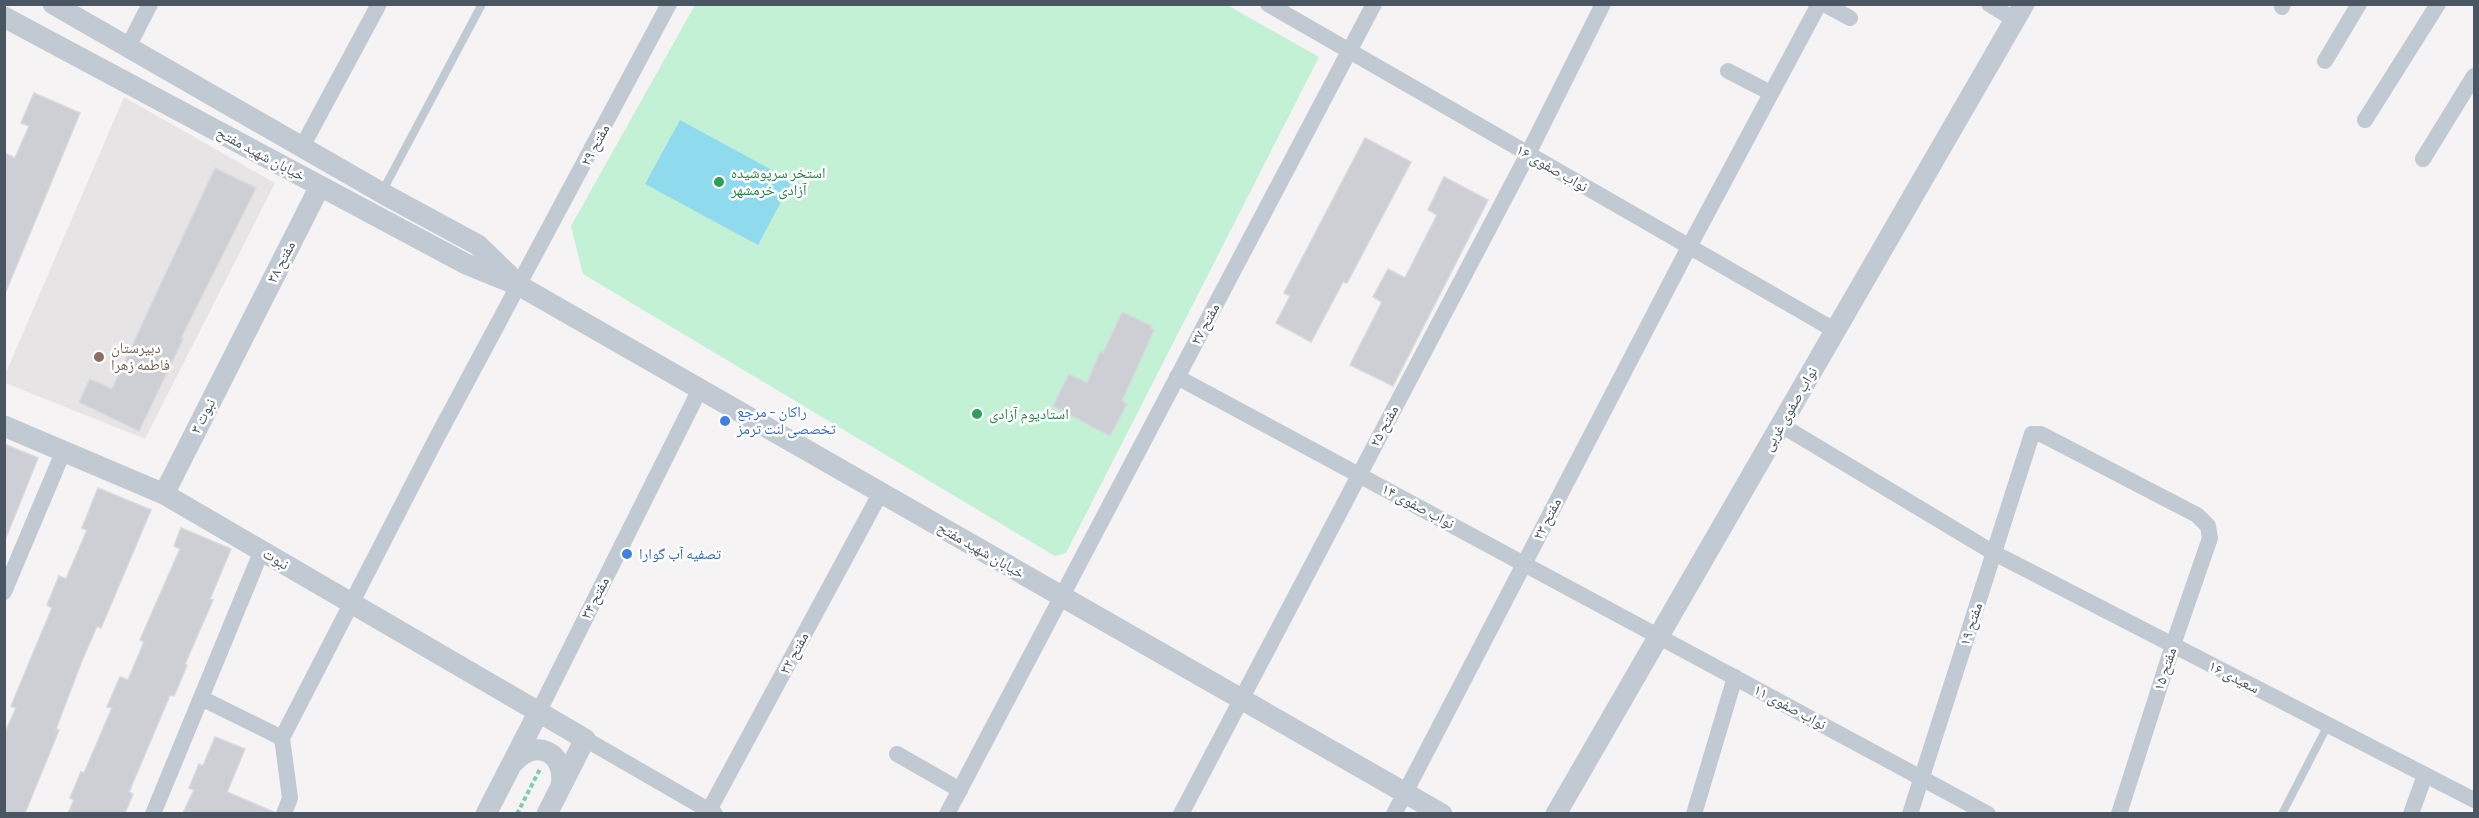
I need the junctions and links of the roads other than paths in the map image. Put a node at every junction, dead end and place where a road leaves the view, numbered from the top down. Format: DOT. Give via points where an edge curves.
graph roads {
  1 [pos="53,4"];
  2 [pos="150,4"];
  3 [pos="379,4"];
  4 [pos="482,4"];
  5 [pos="669,4"];
  6 [pos="1268,4"];
  7 [pos="1374,4"];
  8 [pos="1604,4"];
  9 [pos="1819,4"];
  10 [pos="1824,4"];
  11 [pos="1989,4"];
  12 [pos="2359,4"];
  13 [pos="2438,4"];
  14 [pos="2019,12"];
  15 [pos="1850,18"];
  16 [pos="6,21"];
  17 [pos="128,47"];
  18 [pos="1350,51"];
  19 [pos="2325,61"];
  20 [pos="1728,70"];
  21 [pos="2475,76"];
  22 [pos="1771,93"];
  23 [pos="2365,120"];
  24 [pos="302,147"];
  25 [pos="1528,154"];
  26 [pos="2423,159"];
  27 [pos="320,186"];
  28 [pos="381,193"];
  29 [pos="1689,246"];
  30 [pos="520,286"];
  31 [pos="1836,331"];
  32 [pos="243,337"];
  33 [pos="1177,377"];
  34 [pos="700,389"];
  35 [pos="1781,425"];
  36 [pos="4,426"];
  37 [pos="2032,434"];
  38 [pos="64,450"];
  39 [pos="1358,474"];
  40 [pos="881,492"];
  41 [pos="164,494"];
  42 [pos="262,550"];
  43 [pos="1994,553"];
  44 [pos="1524,563"];
  45 [pos="4,592"];
  46 [pos="1062,596"];
  47 [pos="353,605"];
  48 [pos="1659,636"];
  49 [pos="2173,645"];
  50 [pos="1735,677"];
  51 [pos="201,698"];
  52 [pos="1241,699"];
  53 [pos="539,711"];
  54 [pos="2328,725"];
  55 [pos="282,738"];
  56 [pos="585,739"];
  57 [pos="897,754"];
  58 [pos="512,765"];
  59 [pos="2425,775"];
  60 [pos="1922,777"];
  61 [pos="560,787"];
  62 [pos="960,790"];
  63 [pos="1405,792"];
  64 [pos="2475,800"];
  65 [pos="287,806"];
  66 [pos="711,812"];
  67 [pos="153,813"];
  68 [pos="486,813"];
  69 [pos="547,813"];
  70 [pos="948,813"];
  71 [pos="1181,813"];
  72 [pos="1394,813"];
  73 [pos="1442,813"];
  74 [pos="1556,813"];
  75 [pos="1694,813"];
  76 [pos="1910,813"];
  77 [pos="1988,813"];
  78 [pos="2119,813"];
  79 [pos="2282,813"];
  80 [pos="2411,813"];
  1 -- 17 [label="street, خیابان شهید مفتح"];
  2 -- 17 [label="street"];
  3 -- 24 [label="street"];
  4 -- 28 [label="lane"];
  5 -- 30 [label="street, مفتح ۲۹"];
  6 -- 18 [label="street, نواب صفوی ۱۶"];
  7 -- 18 [label="street, مفتح ۲۷"];
  8 -- 25 [label="street, مفتح ۲۵"];
  9 -- 22 [label="street, مفتح ۲۳"];
  10 -- 15 [label="street"];
  11 -- 14 [label="street"];
  12 -- 19 [label="street"];
  13 -- 23 [label="street"];
  14 -- 31 [label="street, نواب صفوی غربی"];
  16 -- 27 [label="street, خیابان شهید مفتح"];
  17 -- 24 [label="street, خیابان شهید مفتح"];
  18 -- 25 [label="street, نواب صفوی ۱۶"];
  18 -- 33 [label="street, مفتح ۲۷"];
  20 -- 22 [label="street"];
  21 -- 26 [label="street"];
  22 -- 29 [label="street, مفتح ۲۳"];
  24 -- 28 [label="street, خیابان شهید مفتح"];
  25 -- 29 [label="street, نواب صفوی ۱۶"];
  25 -- 39 [label="street, مفتح ۲۵"];
  27 -- 30 [label="street, خیابان شهید مفتح" via="466,264"];
  27 -- 32 [label="street, مفتح ۳۸"];
  28 -- 30 [label="street, خیابان شهید مفتح" via="478,244"];
  29 -- 31 [label="street, نواب صفوی ۱۶"];
  29 -- 44 [label="street, مفتح ۲۳"];
  30 -- 34 [label="street, خیابان شهید مفتح"];
  30 -- 47 [label="street, مفتح ۲۹" via="435,441"];
  31 -- 35 [label="street, نواب صفوی غربی"];
  32 -- 41 [label="street, نبوت ۳"];
  33 -- 39 [label="street, نواب صفوی ۱۴"];
  33 -- 46 [label="street, مفتح ۲۷"];
  34 -- 40 [label="street, خیابان شهید مفتح"];
  34 -- 53 [label="street, مفتح ۳۴"];
  35 -- 43 [label="street, سعیدی ۱۶"];
  35 -- 48 [label="street, نواب صفوی غربی"];
  36 -- 38 [label="street, نبوت"];
  37 -- 43 [label="street, مفتح ۱۹"];
  37 -- 49 [label="street, مفتح ۱۵" via="2041,434 2176,504 2208,526 2210,538"];
  38 -- 41 [label="street, نبوت"];
  38 -- 45 [label="street"];
  39 -- 44 [label="street, نواب صفوی ۱۴"];
  39 -- 52 [label="street, مفتح ۲۵"];
  40 -- 46 [label="street, خیابان شهید مفتح"];
  40 -- 66 [label="street, مفتح ۳۲"];
  41 -- 42 [label="street, نبوت"];
  42 -- 47 [label="street, نبوت"];
  42 -- 51 [label="street"];
  43 -- 49 [label="street, سعیدی ۱۶"];
  43 -- 60 [label="street, مفتح ۱۹"];
  44 -- 48 [label="street, نواب صفوی ۱۴"];
  44 -- 63 [label="street, مفتح ۲۳"];
  46 -- 52 [label="street, خیابان شهید مفتح"];
  46 -- 62 [label="street, مفتح ۲۷"];
  47 -- 53 [label="street, نبوت"];
  47 -- 55 [label="street, مفتح ۲۹"];
  48 -- 50 [label="street, نواب صفوی ۱۱"];
  48 -- 74 [label="street, نواب صفوی غربی"];
  49 -- 54 [label="street, سعیدی ۱۶"];
  49 -- 78 [label="street, مفتح ۱۵"];
  50 -- 60 [label="street, نواب صفوی ۱۱"];
  50 -- 75 [label="street"];
  51 -- 55 [label="street"];
  51 -- 67 [label="street"];
  52 -- 63 [label="street, خیابان شهید مفتح"];
  52 -- 71 [label="street, مفتح ۲۵"];
  53 -- 56 [label="street, نبوت"];
  53 -- 58 [label="street"];
  54 -- 59 [label="street, سعیدی ۱۶"];
  54 -- 79 [label="lane"];
  55 -- 65 [label="street"];
  56 -- 61 [label="street"];
  56 -- 66 [label="street"];
  57 -- 62 [label="street"];
  58 -- 61 [label="street" via="532,750 548,752 562,771"];
  58 -- 68 [label="street"];
  59 -- 64 [label="street, سعیدی ۱۶"];
  59 -- 80 [label="street"];
  60 -- 76 [label="street, مفتح ۱۹"];
  60 -- 77 [label="street, نواب صفوی ۱۱"];
  61 -- 69 [label="street"];
  62 -- 70 [label="street, مفتح ۲۷"];
  63 -- 72 [label="street, مفتح ۲۳"];
  63 -- 73 [label="street, خیابان شهید مفتح"];
}
